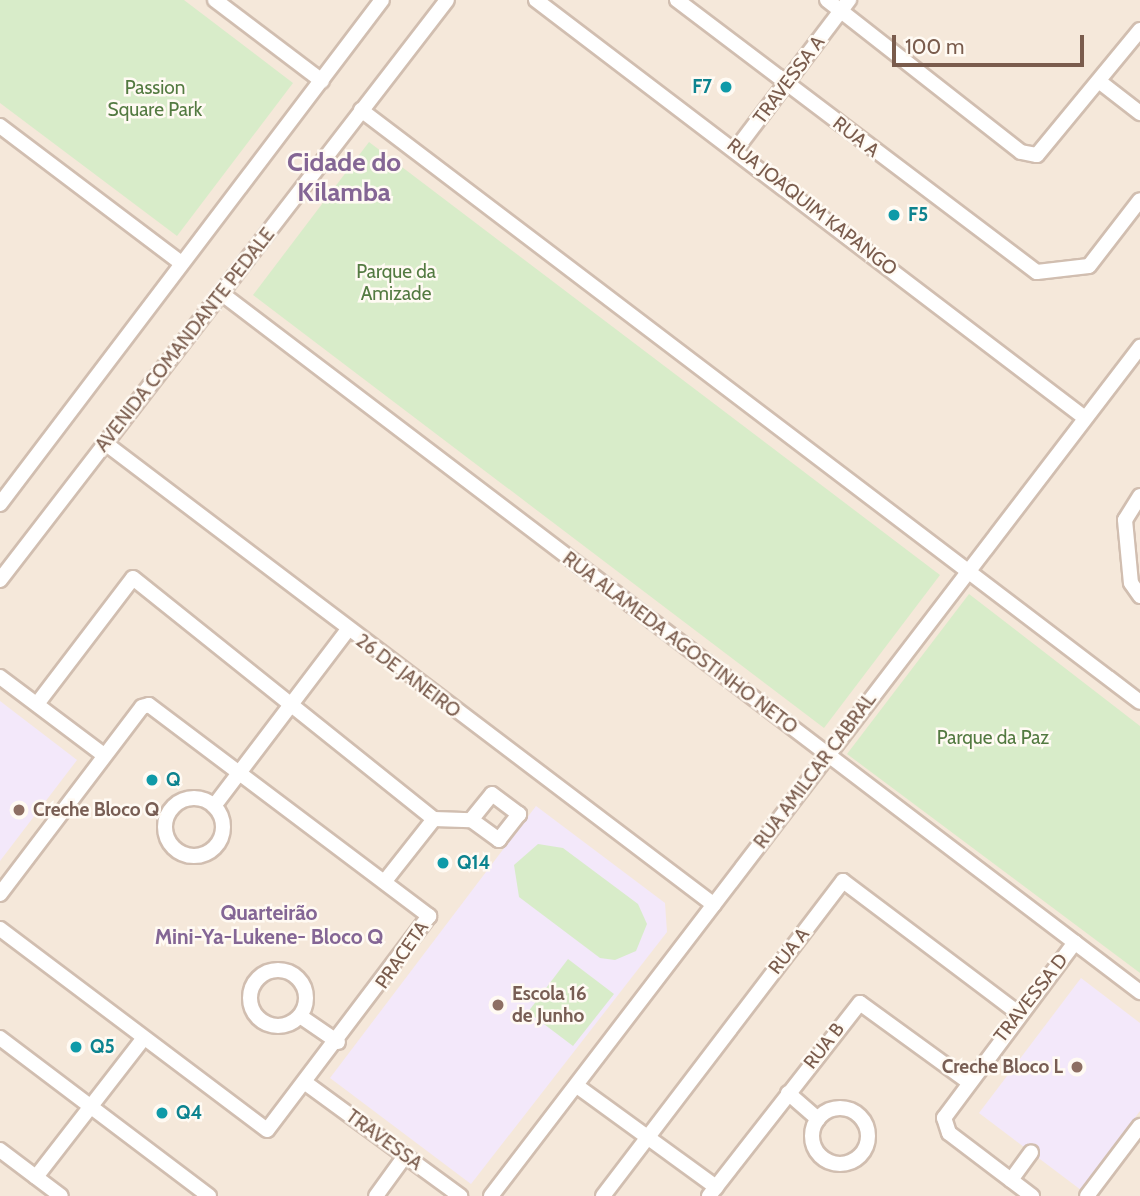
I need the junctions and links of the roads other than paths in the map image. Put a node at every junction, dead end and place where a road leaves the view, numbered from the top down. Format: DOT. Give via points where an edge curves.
graph roads {
  1 [pos="215,0"];
  2 [pos="382,0"];
  3 [pos="447,0"];
  4 [pos="536,0"];
  5 [pos="677,0"];
  6 [pos="827,0"];
  7 [pos="845,6"];
  8 [pos="1140,30"];
  9 [pos="322,81"];
  10 [pos="787,82"];
  11 [pos="1100,82"];
  12 [pos="361,110"];
  13 [pos="1140,113"];
  14 [pos="0,126"];
  15 [pos="737,148"];
  16 [pos="1140,200"];
  17 [pos="181,263"];
  18 [pos="221,293"];
  19 [pos="1140,347"];
  20 [pos="1085,418"];
  21 [pos="105,443"];
  22 [pos="1140,496"];
  23 [pos="0,504"];
  24 [pos="967,571"];
  25 [pos="0,580"];
  26 [pos="1140,596"];
  27 [pos="347,631"];
  28 [pos="0,677"];
  29 [pos="1140,702"];
  30 [pos="37,704"];
  31 [pos="293,706"];
  32 [pos="104,755"];
  33 [pos="827,755"];
  34 [pos="241,772"];
  35 [pos="214,806"];
  36 [pos="434,819"];
  37 [pos="471,820"];
  38 [pos="385,881"];
  39 [pos="0,894"];
  40 [pos="714,905"];
  41 [pos="0,929"];
  42 [pos="1075,942"];
  43 [pos="1140,992"];
  44 [pos="1018,1013"];
  45 [pos="300,1016"];
  46 [pos="143,1039"];
  47 [pos="3,1040"];
  48 [pos="338,1042"];
  49 [pos="966,1080"];
  50 [pos="307,1084"];
  51 [pos="577,1086"];
  52 [pos="788,1093"];
  53 [pos="90,1107"];
  54 [pos="818,1119"];
  55 [pos="1140,1126"];
  56 [pos="648,1137"];
  57 [pos="0,1150"];
  58 [pos="1031,1152"];
  59 [pos="405,1156"];
  60 [pos="36,1177"];
  61 [pos="1012,1180"];
  62 [pos="712,1191"];
  63 [pos="58,1195"];
  64 [pos="209,1196"];
  65 [pos="376,1196"];
  66 [pos="460,1196"];
  67 [pos="491,1196"];
  68 [pos="603,1196"];
  69 [pos="1032,1196"];
  70 [pos="1087,1196"];
  1 -- 9 [label="street"];
  2 -- 9 [label="street"];
  3 -- 12 [label="street, AVENIDA COMANDANTE PEDALE"];
  4 -- 15 [label="street, RUA JOAQUIM KAPANGO"];
  5 -- 10 [label="street, RUA A"];
  6 -- 7 [label="street"];
  7 -- 10 [label="street, TRAVESSA A"];
  7 -- 11 [label="street" via="1021,152 1046,151"];
  8 -- 11 [label="street"];
  9 -- 17 [label="street"];
  10 -- 15 [label="street, TRAVESSA A"];
  10 -- 16 [label="street, RUA A" via="1037,272 1089,266"];
  11 -- 13 [label="street"];
  12 -- 18 [label="street, AVENIDA COMANDANTE PEDALE"];
  12 -- 24 [label="street"];
  14 -- 17 [label="street"];
  15 -- 20 [label="street, RUA JOAQUIM KAPANGO"];
  17 -- 23 [label="street"];
  18 -- 21 [label="street, AVENIDA COMANDANTE PEDALE"];
  18 -- 33 [label="street, RUA ALAMEDA AGOSTINHO NETO"];
  19 -- 20 [label="street, RUA AMILCAR CABRAL"];
  20 -- 24 [label="street, RUA AMILCAR CABRAL"];
  21 -- 25 [label="street, AVENIDA COMANDANTE PEDALE"];
  21 -- 27 [label="street, 26 DE JANEIRO"];
  22 -- 26 [label="street" via="1125,520 1131,583"];
  24 -- 29 [label="street"];
  24 -- 33 [label="street, RUA AMILCAR CABRAL"];
  27 -- 31 [label="street"];
  27 -- 40 [label="street, 26 DE JANEIRO"];
  28 -- 30 [label="street"];
  30 -- 31 [label="street" via="133,578"];
  30 -- 32 [label="street"];
  31 -- 34 [label="street"];
  31 -- 36 [label="street"];
  32 -- 34 [label="street, PRACETA" via="149,705"];
  32 -- 39 [label="street, PRACETA"];
  33 -- 40 [label="street, RUA AMILCAR CABRAL"];
  33 -- 42 [label="street, RUA ALAMEDA AGOSTINHO NETO"];
  34 -- 35 [label="street"];
  34 -- 38 [label="street, PRACETA"];
  35 -- 35 [label="street" via="190,798 170,810 165,833 177,850 197,856 215,847 223,825"];
  36 -- 37 [label="street"];
  36 -- 38 [label="street"];
  38 -- 48 [label="street, PRACETA" via="422,907 428,921"];
  40 -- 51 [label="street, RUA AMILCAR CABRAL"];
  41 -- 46 [label="street, PRACETA"];
  42 -- 43 [label="street, RUA ALAMEDA AGOSTINHO NETO"];
  42 -- 44 [label="street, TRAVESSA D"];
  44 -- 49 [label="street, TRAVESSA D"];
  44 -- 56 [label="street, RUA A" via="843,881"];
  45 -- 45 [label="street" via="283,1027 262,1023 250,1006 258,978 280,970 299,978 306,996"];
  45 -- 48 [label="street"];
  46 -- 50 [label="street, PRACETA" via="262,1130 276,1124"];
  46 -- 53 [label="street"];
  47 -- 53 [label="street"];
  48 -- 50 [label="street, PRACETA"];
  49 -- 52 [label="street, RUA B" via="860,1003"];
  49 -- 61 [label="street, TRAVESSA D" via="944,1124"];
  50 -- 59 [label="street, TRAVESSA"];
  51 -- 56 [label="street"];
  51 -- 67 [label="street, RUA AMILCAR CABRAL"];
  52 -- 54 [label="street"];
  52 -- 62 [label="street, RUA B"];
  53 -- 60 [label="street"];
  53 -- 64 [label="street"];
  55 -- 70 [label="street"];
  56 -- 62 [label="street"];
  56 -- 68 [label="street, RUA A"];
  57 -- 60 [label="street"];
  58 -- 61 [label="street"];
  59 -- 65 [label="street"];
  59 -- 66 [label="street, TRAVESSA"];
  60 -- 63 [label="street"];
  61 -- 69 [label="street"];
}
